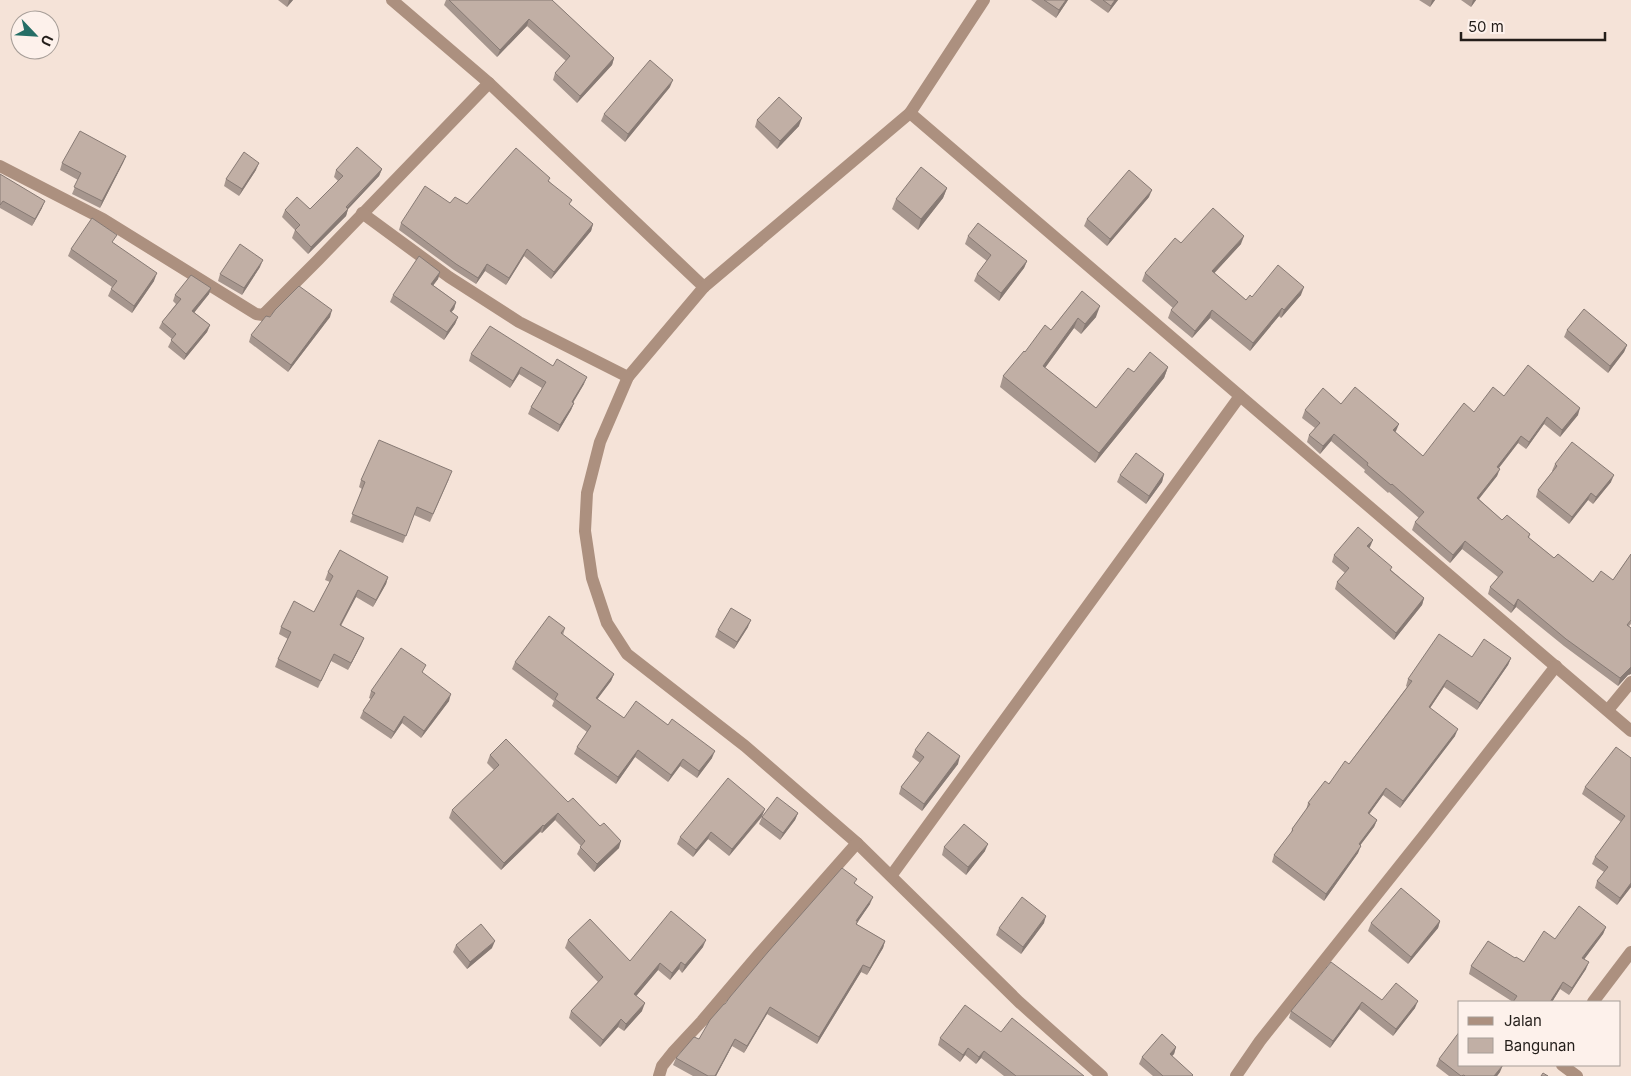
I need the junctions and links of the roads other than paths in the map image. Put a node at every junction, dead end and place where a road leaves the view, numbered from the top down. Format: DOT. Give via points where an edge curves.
graph roads {
  1 [pos="392,0"];
  2 [pos="984,0"];
  3 [pos="489,83"];
  4 [pos="910,113"];
  5 [pos="0,166"];
  6 [pos="362,213"];
  7 [pos="704,288"];
  8 [pos="628,376"];
  9 [pos="1240,396"];
  10 [pos="1556,666"];
  11 [pos="1631,682"];
  12 [pos="1608,710"];
  13 [pos="1631,730"];
  14 [pos="857,842"];
  15 [pos="891,876"];
  16 [pos="1631,952"];
  17 [pos="1594,1001"];
  18 [pos="1563,1066"];
  19 [pos="659,1076"];
  20 [pos="1102,1076"];
  21 [pos="1236,1076"];
  22 [pos="1577,1076"];
  1 -- 3 [label="street"];
  2 -- 4 [label="street"];
  3 -- 6 [label="street"];
  3 -- 7 [label="street"];
  4 -- 7 [label="street"];
  4 -- 9 [label="street"];
  5 -- 6 [label="street" via="104,220 256,314 263,315"];
  6 -- 8 [label="street" via="519,322"];
  7 -- 8 [label="street"];
  8 -- 14 [label="street" via="600,442 586,493 585,530 592,578 608,623 627,654 745,746"];
  9 -- 10 [label="street"];
  9 -- 15 [label="street"];
  10 -- 12 [label="street"];
  10 -- 21 [label="street" via="1260,1041"];
  11 -- 12 [label="street"];
  12 -- 13 [label="street"];
  14 -- 15 [label="street"];
  14 -- 19 [label="street" via="674,1050"];
  15 -- 20 [label="street" via="1019,1002"];
  16 -- 17 [label="street"];
  18 -- 22 [label="street"];
}
